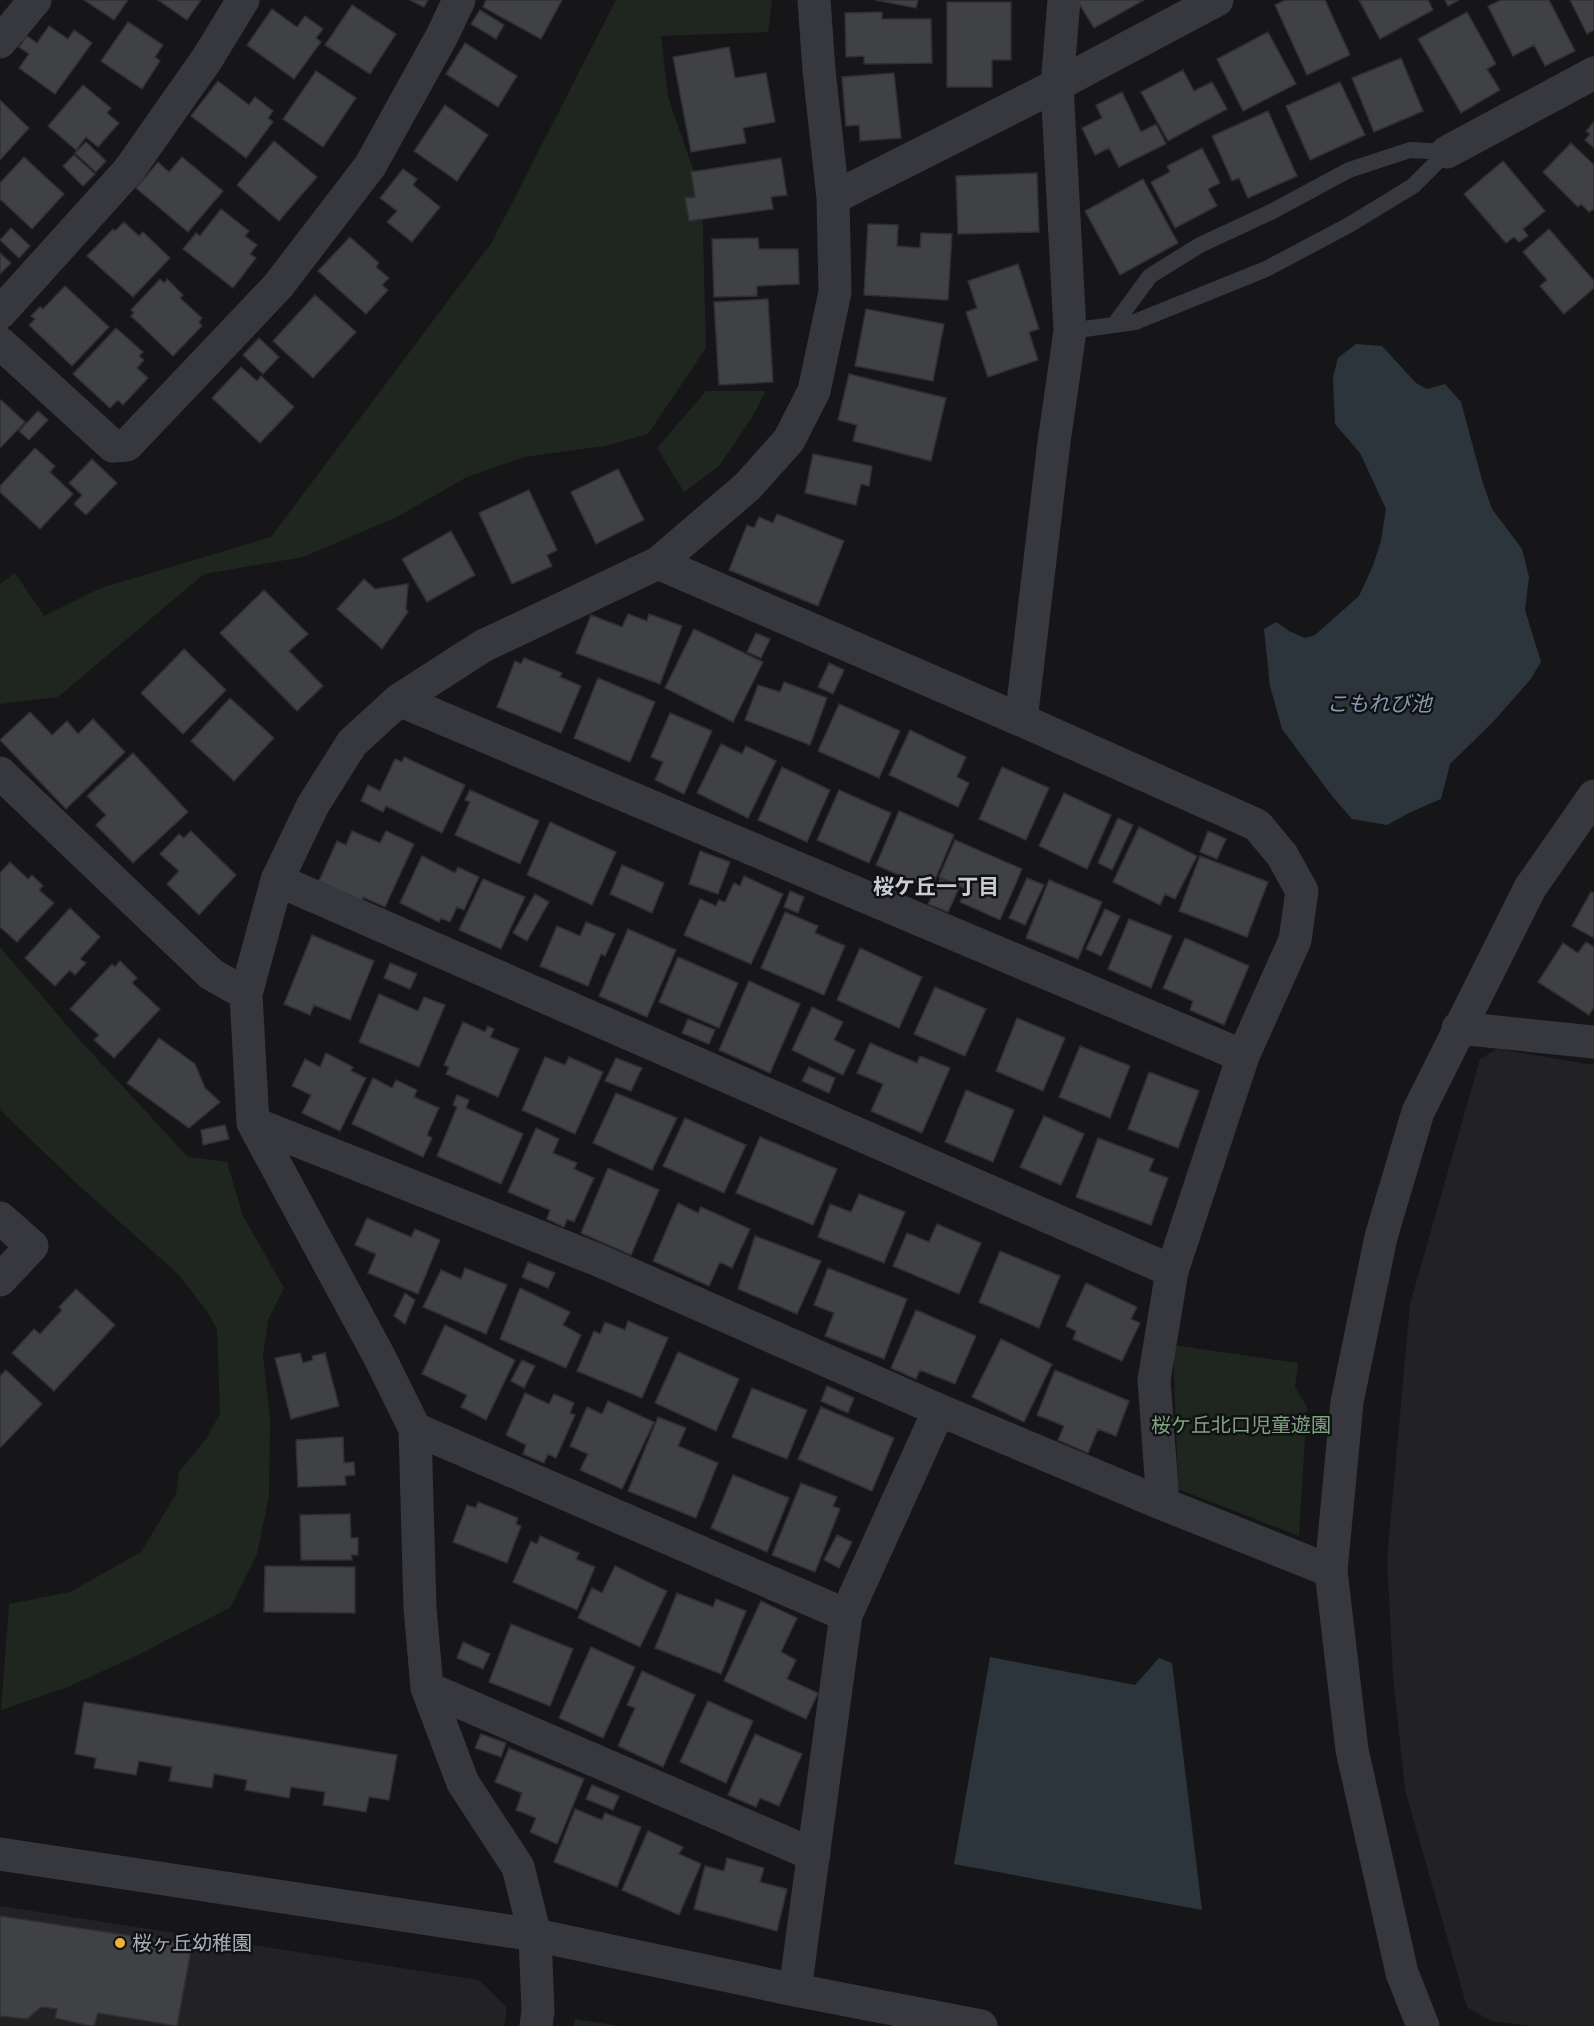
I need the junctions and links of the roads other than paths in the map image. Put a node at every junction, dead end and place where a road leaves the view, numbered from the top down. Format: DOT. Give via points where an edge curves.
graph roads {
  1 [pos="35,0"];
  2 [pos="243,0"];
  3 [pos="459,0"];
  4 [pos="814,0"];
  5 [pos="1064,0"];
  6 [pos="1217,0"];
  7 [pos="0,42"];
  8 [pos="1594,73"];
  9 [pos="1057,85"];
  10 [pos="1447,152"];
  11 [pos="833,198"];
  12 [pos="0,313"];
  13 [pos="1114,325"];
  14 [pos="1070,331"];
  15 [pos="0,343"];
  16 [pos="658,563"];
  17 [pos="399,700"];
  18 [pos="1021,720"];
  19 [pos="0,773"];
  20 [pos="1594,796"];
  21 [pos="277,880"];
  22 [pos="246,994"];
  23 [pos="1458,1028"];
  24 [pos="1594,1042"];
  25 [pos="1243,1056"];
  26 [pos="253,1123"];
  27 [pos="0,1218"];
  28 [pos="1172,1271"];
  29 [pos="0,1280"];
  30 [pos="939,1410"];
  31 [pos="415,1429"];
  32 [pos="1163,1504"];
  33 [pos="1331,1571"];
  34 [pos="846,1615"];
  35 [pos="427,1688"];
  36 [pos="0,1854"];
  37 [pos="814,1855"];
  38 [pos="535,1935"];
  39 [pos="795,1990"];
  40 [pos="536,2026"];
  41 [pos="981,2026"];
  42 [pos="1423,2026"];
  1 -- 7 [label="street"];
  2 -- 12 [label="street" via="129,170"];
  3 -- 15 [label="street" via="370,166 278,286 126,445 113,446"];
  4 -- 11 [label="street"];
  5 -- 9 [label="street"];
  6 -- 9 [label="street"];
  8 -- 10 [label="street"];
  9 -- 11 [label="street"];
  9 -- 14 [label="street"];
  10 -- 13 [label="lane" via="1413,186 1266,269 1135,322"];
  10 -- 13 [label="lane" via="1410,150 1348,170 1200,245 1150,276"];
  11 -- 16 [label="street" via="836,292 814,391 789,440 748,486"];
  13 -- 14 [label="lane"];
  14 -- 18 [label="street"];
  16 -- 17 [label="street" via="483,646"];
  16 -- 18 [label="street"];
  17 -- 21 [label="street" via="352,743 313,805"];
  17 -- 25 [label="street"];
  18 -- 25 [label="street" via="1257,825 1282,855 1302,891 1295,940"];
  19 -- 22 [label="street" via="211,974"];
  20 -- 23 [label="street" via="1530,888"];
  21 -- 22 [label="street"];
  21 -- 28 [label="street"];
  22 -- 26 [label="street"];
  23 -- 24 [label="street"];
  23 -- 33 [label="street" via="1418,1112 1381,1237 1347,1402"];
  25 -- 28 [label="street"];
  26 -- 30 [label="street" via="598,1260"];
  26 -- 31 [label="street"];
  27 -- 29 [label="street" via="32,1246"];
  28 -- 32 [label="street" via="1154,1380"];
  30 -- 32 [label="street"];
  30 -- 34 [label="street"];
  31 -- 34 [label="street"];
  31 -- 35 [label="street" via="420,1608"];
  32 -- 33 [label="street"];
  33 -- 42 [label="street" via="1352,1750 1402,1973"];
  34 -- 37 [label="street"];
  35 -- 37 [label="street"];
  35 -- 38 [label="street" via="463,1783 518,1867"];
  36 -- 38 [label="street"];
  37 -- 39 [label="street"];
  38 -- 39 [label="street"];
  38 -- 40 [label="street"];
  39 -- 41 [label="street"];
}
